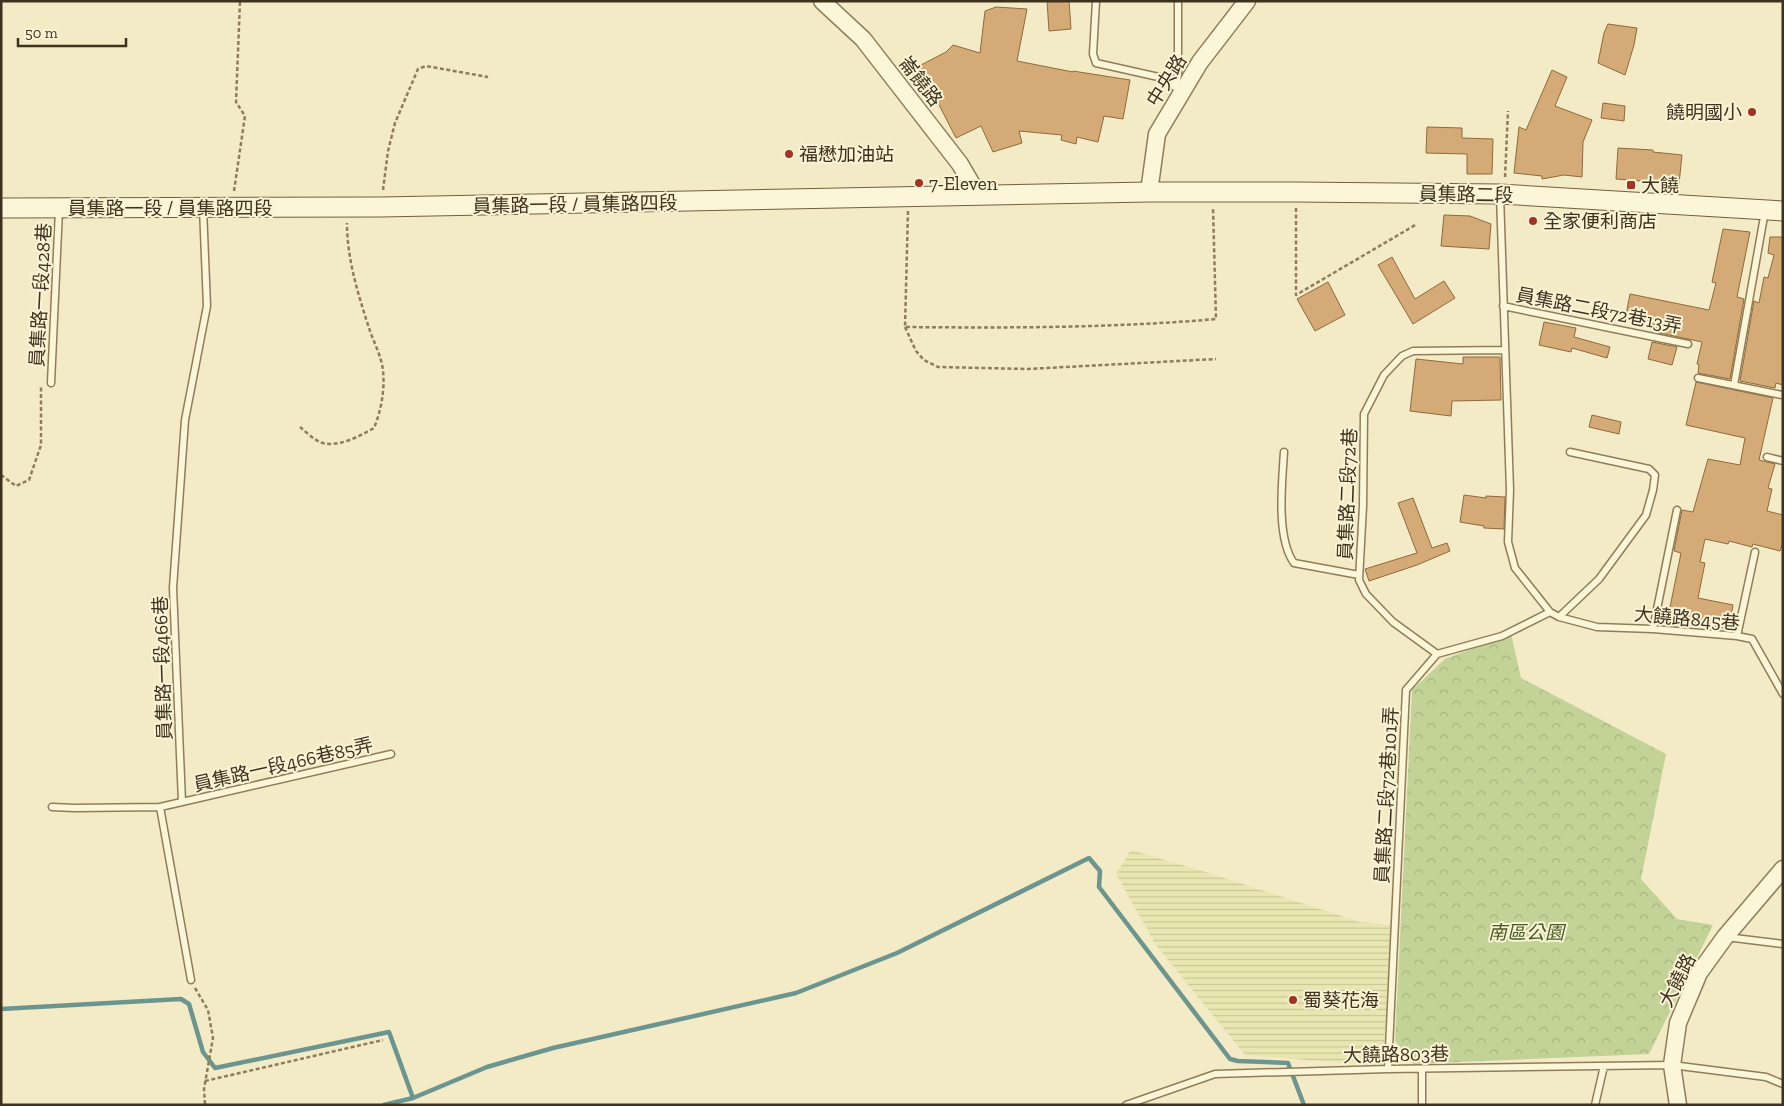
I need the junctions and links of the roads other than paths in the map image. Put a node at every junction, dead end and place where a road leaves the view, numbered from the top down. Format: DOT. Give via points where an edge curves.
graph roads {
  1 [pos="822,1"];
  2 [pos="1096,1"];
  3 [pos="1178,1"];
  4 [pos="1247,1"];
  5 [pos="1178,90"];
  6 [pos="1149,192"];
  7 [pos="1500,194"];
  8 [pos="978,195"];
  9 [pos="203,207"];
  10 [pos="1,208"];
  11 [pos="59,208"];
  12 [pos="1774,211"];
  13 [pos="1503,306"];
  14 [pos="1688,344"];
  15 [pos="1505,350"];
  16 [pos="1698,378"];
  17 [pos="51,383"];
  18 [pos="1734,385"];
  19 [pos="1782,395"];
  20 [pos="1284,452"];
  21 [pos="1570,452"];
  22 [pos="1767,457"];
  23 [pos="1783,461"];
  24 [pos="1677,510"];
  25 [pos="1755,552"];
  26 [pos="1359,575"];
  27 [pos="1550,612"];
  28 [pos="1558,617"];
  29 [pos="1654,630"];
  30 [pos="1737,636"];
  31 [pos="1437,654"];
  32 [pos="1783,694"];
  33 [pos="391,754"];
  34 [pos="182,802"];
  35 [pos="52,807"];
  36 [pos="160,807"];
  37 [pos="1783,869"];
  38 [pos="1725,937"];
  39 [pos="1783,944"];
  40 [pos="191,980"];
  41 [pos="1672,1065"];
  42 [pos="1604,1066"];
  43 [pos="1388,1069"];
  44 [pos="1422,1069"];
  45 [pos="1783,1084"];
  46 [pos="1126,1105"];
  47 [pos="1422,1105"];
  48 [pos="1594,1105"];
  49 [pos="1678,1105"];
  1 -- 8 [label="street, 崙饒路" via="863,39 960,164"];
  2 -- 5 [label="lane" via="1093,54 1096,63 1163,78"];
  3 -- 5 [label="lane"];
  4 -- 5 [label="street, 中央路"];
  5 -- 6 [label="street, 中央路" via="1157,134"];
  6 -- 7 [label="main road, 員集路二段"];
  6 -- 8 [label="main road, 員集路一段 / 員集路四段"];
  7 -- 12 [label="main road, 員集路二段"];
  7 -- 13 [label="lane"];
  8 -- 9 [label="main road, 員集路一段 / 員集路四段" via="346,208"];
  9 -- 11 [label="main road, 員集路一段 / 員集路四段"];
  9 -- 34 [label="lane, 員集路一段466巷" via="207,306 185,420 173,588"];
  10 -- 11 [label="main road, 員集路一段 / 員集路四段"];
  11 -- 17 [label="lane, 員集路一段428巷"];
  12 -- 18 [label="lane"];
  13 -- 14 [label="lane, 員集路二段72巷13弄"];
  13 -- 15 [label="lane"];
  15 -- 26 [label="lane, 員集路二段72巷" via="1413,351 1402,356 1384,375 1364,414"];
  15 -- 27 [label="lane" via="1510,490 1508,542 1515,568"];
  16 -- 18 [label="lane"];
  18 -- 19 [label="lane"];
  20 -- 26 [label="lane" via="1281,495 1288,555 1294,563"];
  21 -- 28 [label="lane" via="1648,469 1655,475 1654,490 1646,514 1599,579"];
  22 -- 23 [label="lane"];
  24 -- 29 [label="lane"];
  25 -- 30 [label="lane"];
  26 -- 31 [label="lane, 員集路二段72巷" via="1372,601 1393,622"];
  27 -- 28 [label="lane"];
  27 -- 31 [label="lane" via="1502,636"];
  28 -- 29 [label="lane, 大饒路845巷" via="1597,627"];
  29 -- 30 [label="lane, 大饒路845巷"];
  30 -- 32 [label="lane, 大饒路845巷" via="1752,639"];
  31 -- 43 [label="lane, 員集路二段72巷101弄" via="1406,690"];
  33 -- 34 [label="lane, 員集路一段466巷85弄"];
  34 -- 36 [label="lane"];
  35 -- 36 [label="lane"];
  36 -- 40 [label="lane"];
  37 -- 38 [label="street, 大饒路"];
  38 -- 39 [label="lane"];
  38 -- 41 [label="street, 大饒路" via="1698,973 1678,1023"];
  41 -- 42 [label="lane, 大饒路803巷"];
  41 -- 45 [label="lane, 大饒路803巷" via="1766,1077"];
  41 -- 49 [label="street, 大饒路"];
  42 -- 44 [label="lane, 大饒路803巷"];
  42 -- 48 [label="lane"];
  43 -- 44 [label="lane, 大饒路803巷"];
  43 -- 46 [label="lane, 大饒路803巷" via="1215,1074"];
  44 -- 47 [label="lane"];
}
